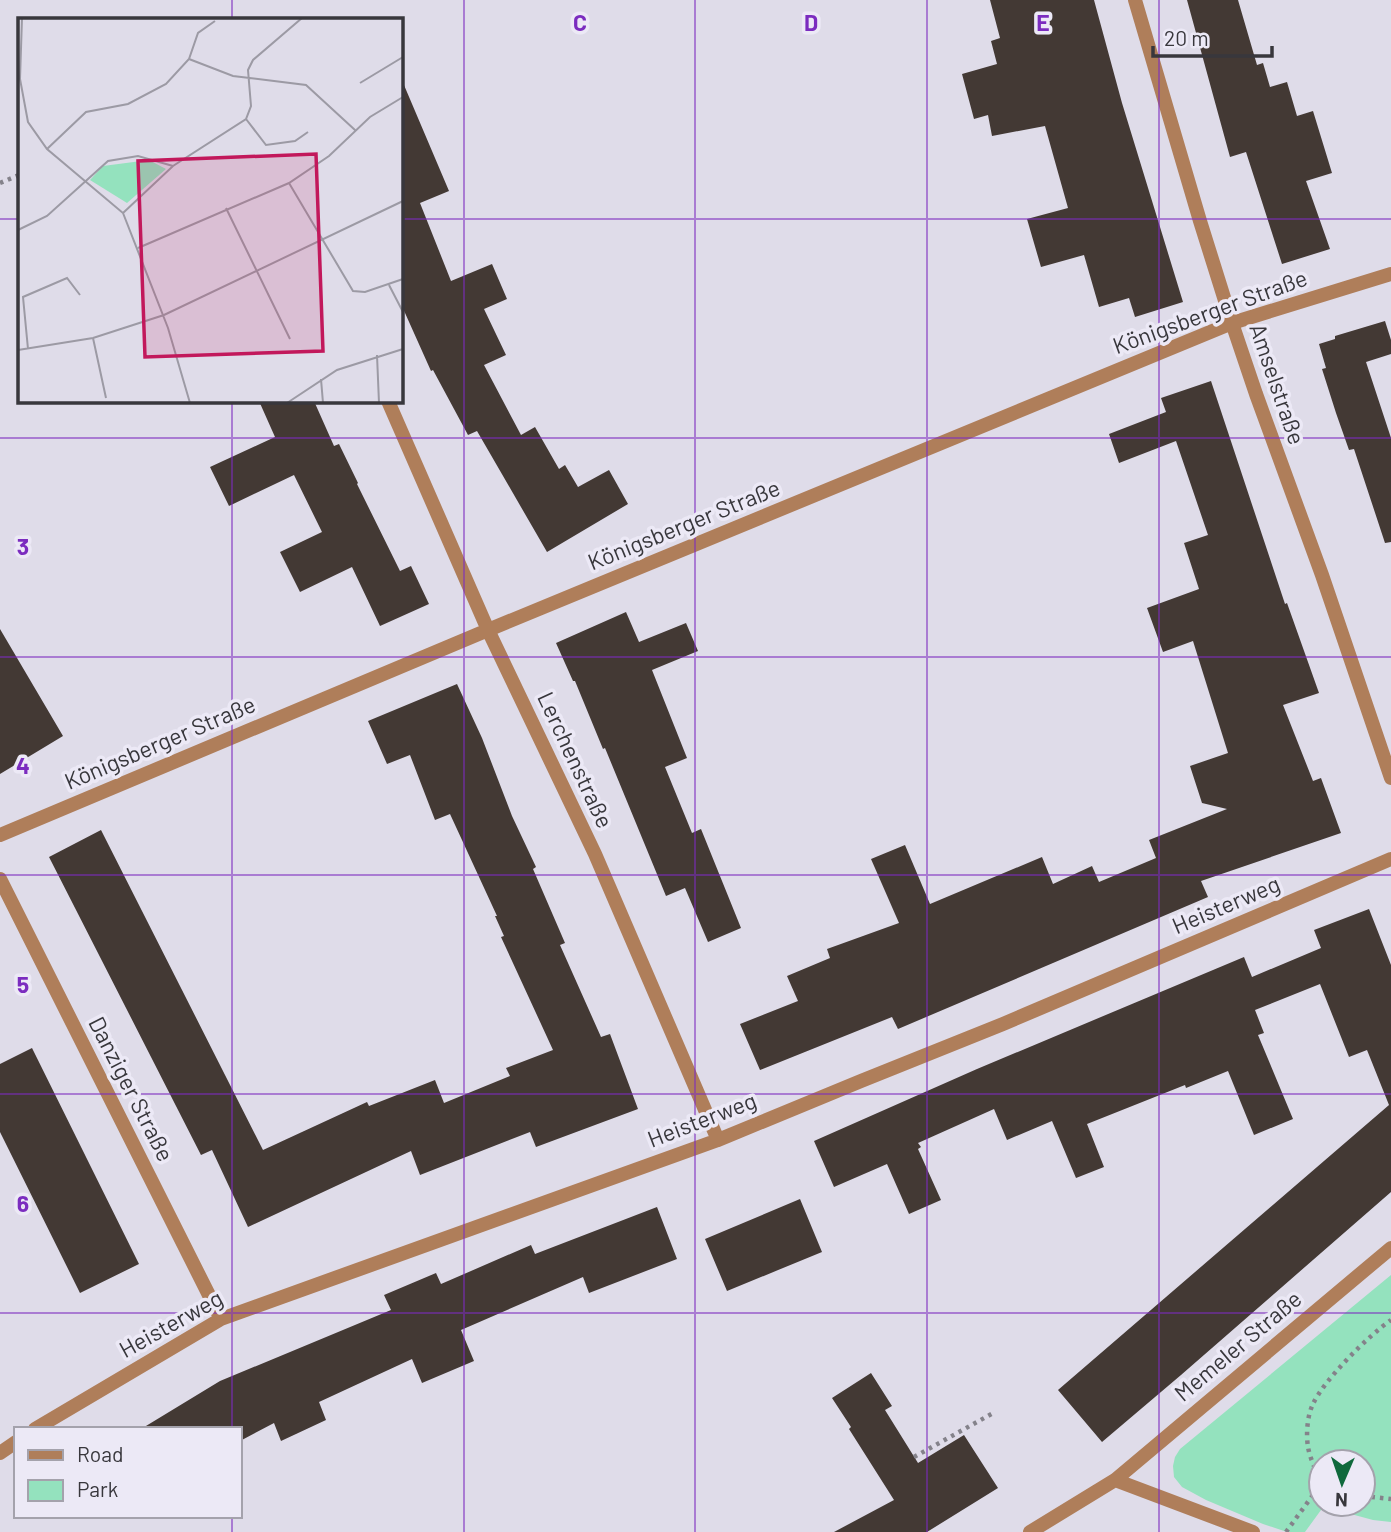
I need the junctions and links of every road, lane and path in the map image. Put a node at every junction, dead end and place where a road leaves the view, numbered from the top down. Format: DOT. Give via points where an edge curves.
graph roads {
  1 [pos="1135,0"];
  2 [pos="18,175"];
  3 [pos="0,183"];
  4 [pos="1391,274"];
  5 [pos="1232,323"];
  6 [pos="387,402"];
  7 [pos="488,630"];
  8 [pos="1391,778"];
  9 [pos="0,835"];
  10 [pos="1391,859"];
  11 [pos="0,879"];
  12 [pos="718,1140"];
  13 [pos="1391,1248"];
  14 [pos="221,1318"];
  15 [pos="1391,1320"];
  16 [pos="995,1412"];
  17 [pos="38,1427"];
  18 [pos="1308,1448"];
  19 [pos="914,1457"];
  20 [pos="1115,1480"];
  21 [pos="1307,1503"];
  22 [pos="1030,1532"];
  23 [pos="1253,1532"];
  24 [pos="1286,1532"];
  1 -- 5 [label="street, Amselstraße"];
  2 -- 3 [label="path"];
  4 -- 5 [label="street, Königsberger Straße"];
  5 -- 7 [label="street, Königsberger Straße"];
  5 -- 8 [label="street, Amselstraße"];
  6 -- 7 [label="street, Lerchenstraße"];
  7 -- 9 [label="street, Königsberger Straße"];
  7 -- 12 [label="street, Lerchenstraße" via="595,854"];
  10 -- 12 [label="street, Heisterweg"];
  11 -- 14 [label="street, Danziger Straße"];
  12 -- 14 [label="street, Heisterweg"];
  13 -- 20 [label="street, Memeler Straße"];
  14 -- 17 [label="street, Heisterweg"];
  15 -- 18 [label="path" via="1326,1384 1312,1405"];
  16 -- 19 [label="path"];
  20 -- 22 [label="street, Memeler Straße"];
  20 -- 23 [label="street"];
  21 -- 24 [label="path"];
}
